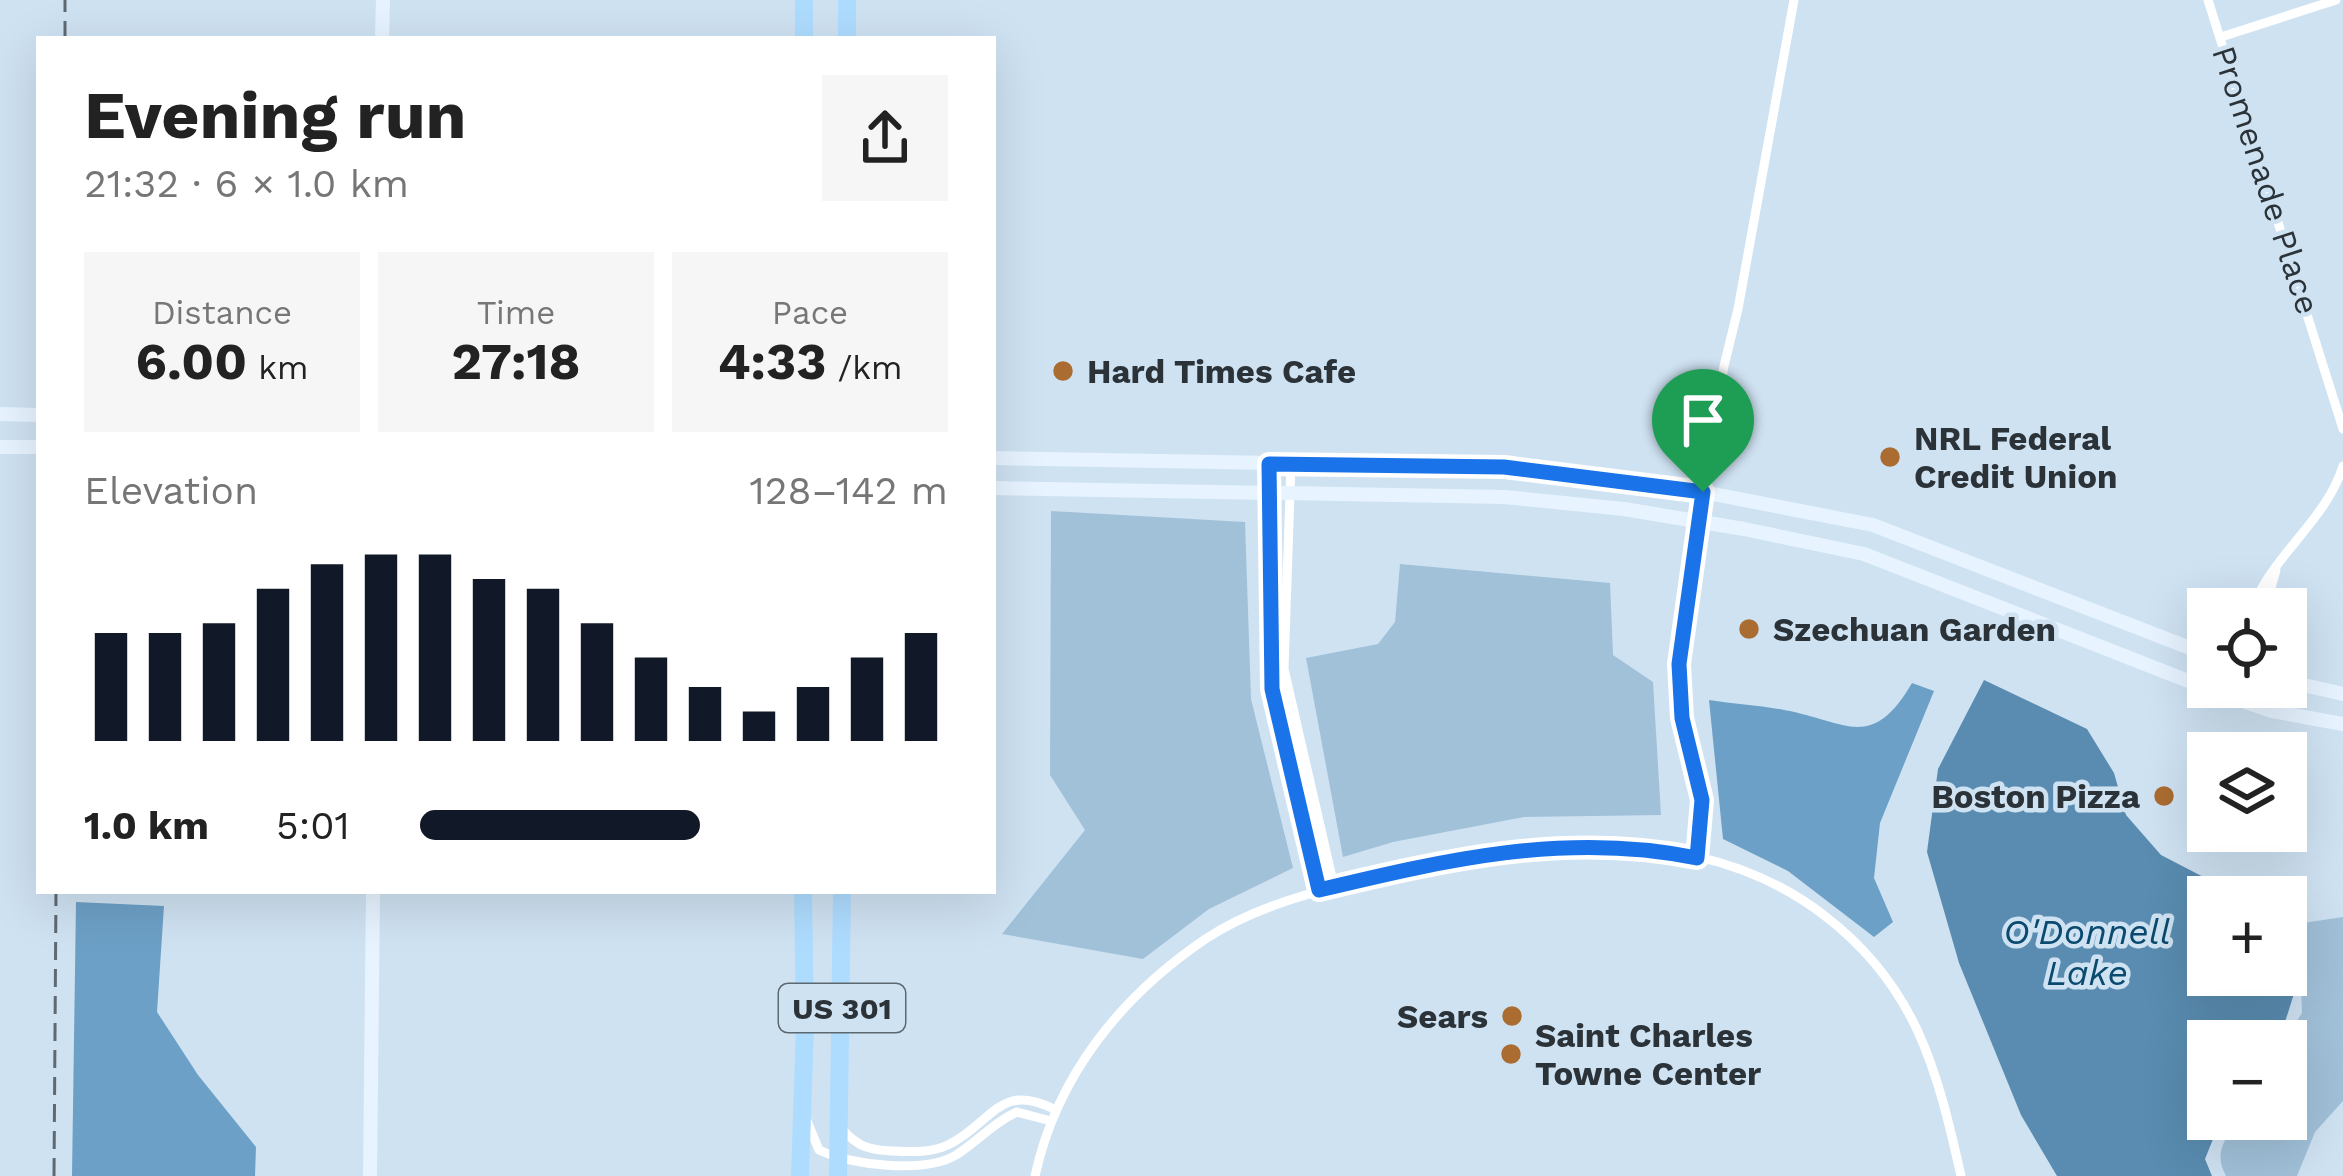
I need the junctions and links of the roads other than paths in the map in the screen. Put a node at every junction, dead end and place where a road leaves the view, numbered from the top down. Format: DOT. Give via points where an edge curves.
graph roads {
  1 [pos="383,0"];
  2 [pos="805,0"];
  3 [pos="848,0"];
  4 [pos="1794,0"];
  5 [pos="2208,0"];
  6 [pos="2290,0"];
  7 [pos="2336,0"];
  8 [pos="2295,13"];
  9 [pos="382,36"];
  10 [pos="804,36"];
  11 [pos="847,36"];
  12 [pos="2221,37"];
  13 [pos="2338,388"];
  14 [pos="0,414"];
  15 [pos="36,415"];
  16 [pos="2343,429"];
  17 [pos="0,447"];
  18 [pos="36,447"];
  19 [pos="996,458"];
  20 [pos="1269,464"];
  21 [pos="1291,464"];
  22 [pos="2343,466"];
  23 [pos="996,488"];
  24 [pos="1703,492"];
  25 [pos="1268,494"];
  26 [pos="1287,494"];
  27 [pos="1698,521"];
  28 [pos="2277,565"];
  29 [pos="2260,588"];
  30 [pos="2271,588"];
  31 [pos="2187,647"];
  32 [pos="2187,676"];
  33 [pos="2307,686"];
  34 [pos="2343,694"];
  35 [pos="2265,708"];
  36 [pos="2343,724"];
  37 [pos="1697,858"];
  38 [pos="1334,886"];
  39 [pos="1319,890"];
  40 [pos="373,894"];
  41 [pos="802,894"];
  42 [pos="842,894"];
  43 [pos="802,1097"];
  44 [pos="1056,1110"];
  45 [pos="1051,1121"];
  46 [pos="839,1126"];
  47 [pos="838,1167"];
  48 [pos="370,1176"];
  49 [pos="800,1176"];
  50 [pos="1035,1176"];
  51 [pos="1961,1176"];
  1 -- 9 [label="main road"];
  2 -- 10 [label="highway"];
  3 -- 11 [label="highway"];
  4 -- 24 [label="street"];
  5 -- 12 [label="street, Promenade Place"];
  6 -- 8 [label="street"];
  7 -- 8 [label="street"];
  8 -- 12 [label="street"];
  12 -- 13 [label="street, Promenade Place"];
  13 -- 16 [label="street, Promenade Place"];
  14 -- 15 [label="main road"];
  17 -- 18 [label="main road"];
  19 -- 20 [label="main road"];
  20 -- 21 [label="main road"];
  20 -- 25 [label="street"];
  21 -- 24 [label="main road" via="1504,467"];
  21 -- 26 [label="street"];
  22 -- 28 [label="street" via="2328,500"];
  23 -- 25 [label="main road"];
  24 -- 27 [label="street"];
  24 -- 31 [label="main road" via="1874,525"];
  25 -- 26 [label="main road"];
  25 -- 39 [label="street" via="1272,689"];
  26 -- 27 [label="main road" via="1526,499"];
  26 -- 38 [label="street" via="1284,669"];
  27 -- 32 [label="main road" via="1864,554"];
  27 -- 37 [label="street" via="1679,664 1682,718 1702,800"];
  28 -- 29 [label="street"];
  28 -- 30 [label="street"];
  33 -- 34 [label="main road"];
  35 -- 36 [label="main road"];
  37 -- 38 [label="street" via="1591,844 1541,847"];
  37 -- 51 [label="street" via="1799,898 1873,961 1916,1024"];
  38 -- 39 [label="street"];
  39 -- 44 [label="street" via="1239,920 1170,966 1096,1038"];
  40 -- 48 [label="main road"];
  41 -- 43 [label="highway, US 301"];
  42 -- 46 [label="highway, US 301"];
  43 -- 47 [label="street" via="819,1150"];
  43 -- 49 [label="highway, US 301"];
  44 -- 45 [label="street"];
  44 -- 46 [label="street" via="1011,1100 947,1146 922,1153 867,1150"];
  45 -- 47 [label="street" via="1017,1112 932,1164"];
  45 -- 50 [label="street"];
  46 -- 47 [label="highway, US 301"];
}
